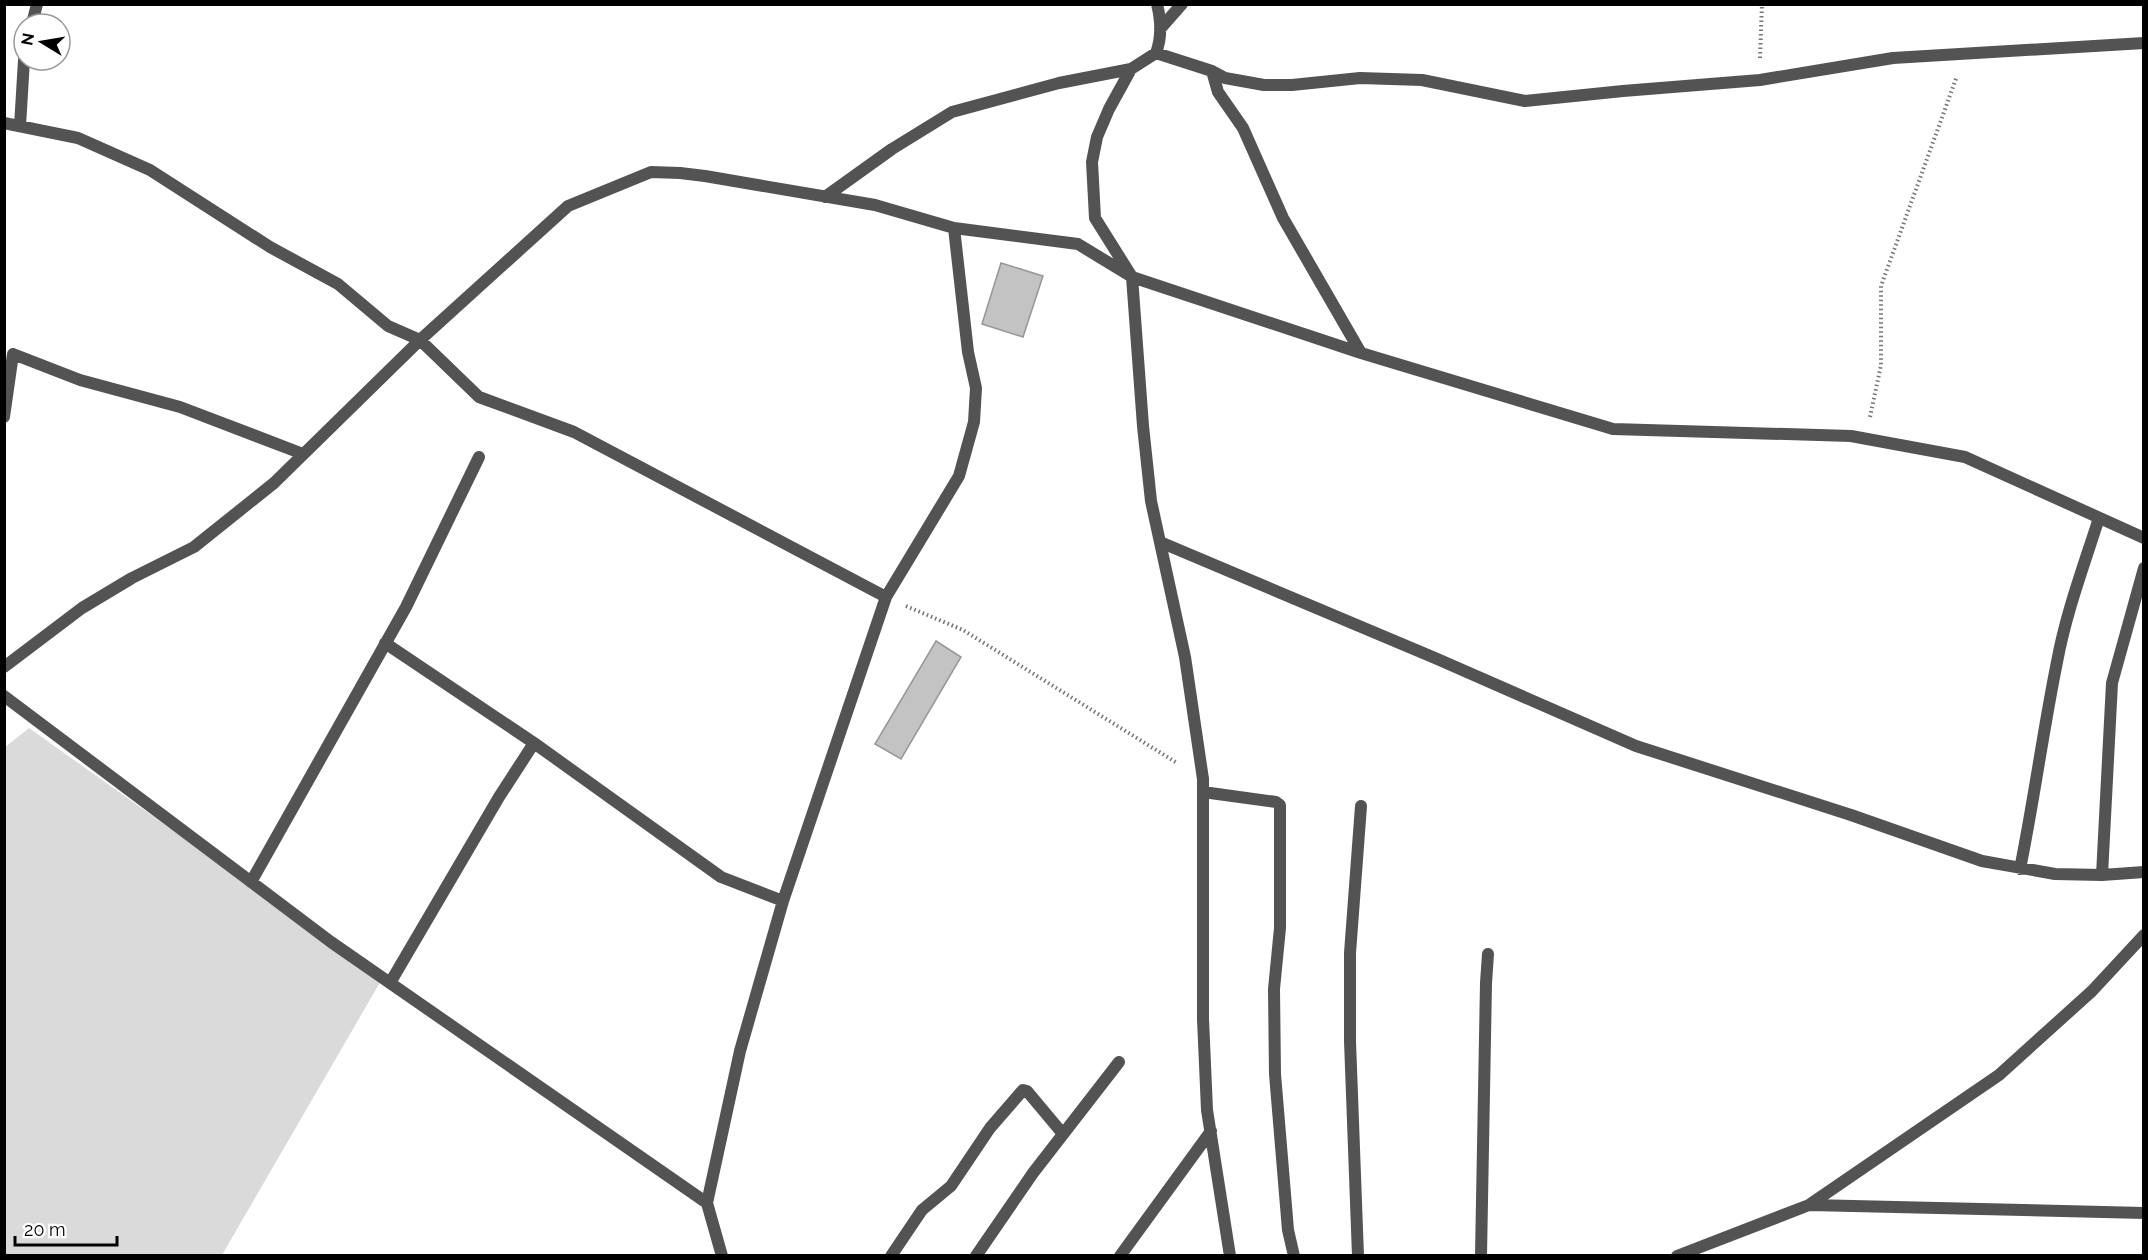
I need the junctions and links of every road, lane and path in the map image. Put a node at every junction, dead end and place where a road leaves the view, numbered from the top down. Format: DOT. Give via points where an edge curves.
graph roads {
  1 [pos="1158,4"];
  2 [pos="1182,4"];
  3 [pos="1762,4"];
  4 [pos="1160,29"];
  5 [pos="2144,43"];
  6 [pos="1966,52"];
  7 [pos="1156,53"];
  8 [pos="1131,69"];
  9 [pos="1212,71"];
  10 [pos="23,72"];
  11 [pos="1760,80"];
  12 [pos="4,123"];
  13 [pos="20,126"];
  14 [pos="825,197"];
  15 [pos="954,228"];
  16 [pos="1132,277"];
  17 [pos="420,340"];
  18 [pos="1361,353"];
  19 [pos="4,417"];
  20 [pos="1865,438"];
  21 [pos="303,454"];
  22 [pos="480,458"];
  23 [pos="2099,518"];
  24 [pos="2144,538"];
  25 [pos="1160,542"];
  26 [pos="2144,568"];
  27 [pos="886,597"];
  28 [pos="385,643"];
  29 [pos="4,667"];
  30 [pos="4,696"];
  31 [pos="534,744"];
  32 [pos="1203,786"];
  33 [pos="1361,806"];
  34 [pos="2020,869"];
  35 [pos="2144,872"];
  36 [pos="2102,875"];
  37 [pos="251,882"];
  38 [pos="783,901"];
  39 [pos="2143,935"];
  40 [pos="1488,954"];
  41 [pos="390,982"];
  42 [pos="1119,1062"];
  43 [pos="1211,1131"];
  44 [pos="1063,1134"];
  45 [pos="707,1203"];
  46 [pos="1809,1205"];
  47 [pos="2144,1213"];
  48 [pos="722,1256"];
  49 [pos="891,1256"];
  50 [pos="976,1256"];
  51 [pos="1120,1256"];
  52 [pos="1230,1256"];
  53 [pos="1293,1256"];
  54 [pos="1358,1256"];
  55 [pos="1481,1256"];
  56 [pos="1677,1256"];
  1 -- 4 [label="street"];
  2 -- 4 [label="street"];
  3 -- 11 [label="path"];
  4 -- 7 [label="street"];
  5 -- 6 [label="street"];
  6 -- 11 [label="street" via="1893,58"];
  6 -- 20 [label="path" via="1881,286 1881,365"];
  7 -- 8 [label="street"];
  7 -- 9 [label="street"];
  8 -- 14 [label="street" via="1059,83 952,112 892,148"];
  8 -- 16 [label="street" via="1108,109 1092,162 1095,218"];
  9 -- 11 [label="street" via="1225,78 1264,85 1360,78 1422,80 1525,101"];
  9 -- 18 [label="street" via="1218,92 1243,128 1283,218"];
  10 -- 13 [label="street"];
  12 -- 13 [label="street"];
  13 -- 17 [label="street" via="78,138 150,170 270,247 338,284 388,326"];
  14 -- 15 [label="street" via="875,205"];
  14 -- 17 [label="street" via="680,172 651,171 568,206"];
  15 -- 16 [label="street" via="1078,244"];
  15 -- 27 [label="street" via="968,352 976,388 974,422 959,476"];
  16 -- 18 [label="street"];
  16 -- 25 [label="street" via="1145,448"];
  17 -- 21 [label="street"];
  17 -- 27 [label="street" via="479,397 574,432"];
  18 -- 20 [label="street" via="1613,429"];
  19 -- 21 [label="street" via="13,354 80,380 180,407"];
  20 -- 23 [label="street" via="1965,457"];
  21 -- 29 [label="street" via="274,483 194,547 82,608"];
  22 -- 28 [label="street"];
  23 -- 24 [label="street"];
  23 -- 34 [label="street" via="2057,661"];
  25 -- 32 [label="street" via="1185,657"];
  25 -- 34 [label="street" via="1636,746 1982,861"];
  26 -- 36 [label="street" via="2112,683"];
  27 -- 32 [label="path" via="963,630"];
  27 -- 38 [label="street"];
  28 -- 31 [label="street"];
  28 -- 37 [label="street"];
  30 -- 37 [label="street"];
  31 -- 38 [label="street" via="722,877"];
  31 -- 41 [label="street"];
  32 -- 43 [label="street" via="1203,1019"];
  32 -- 53 [label="street" via="1280,805 1275,1074"];
  33 -- 54 [label="street" via="1350,975"];
  34 -- 36 [label="street"];
  35 -- 36 [label="street"];
  37 -- 41 [label="street"];
  38 -- 45 [label="street" via="740,1051"];
  39 -- 46 [label="street" via="2092,991 1999,1075"];
  40 -- 55 [label="street"];
  41 -- 45 [label="street"];
  42 -- 44 [label="street"];
  43 -- 51 [label="street"];
  43 -- 52 [label="street"];
  44 -- 49 [label="street" via="1023,1090 990,1128 951,1186 922,1210"];
  44 -- 50 [label="street"];
  45 -- 48 [label="street"];
  46 -- 47 [label="street"];
  46 -- 56 [label="street"];
}
